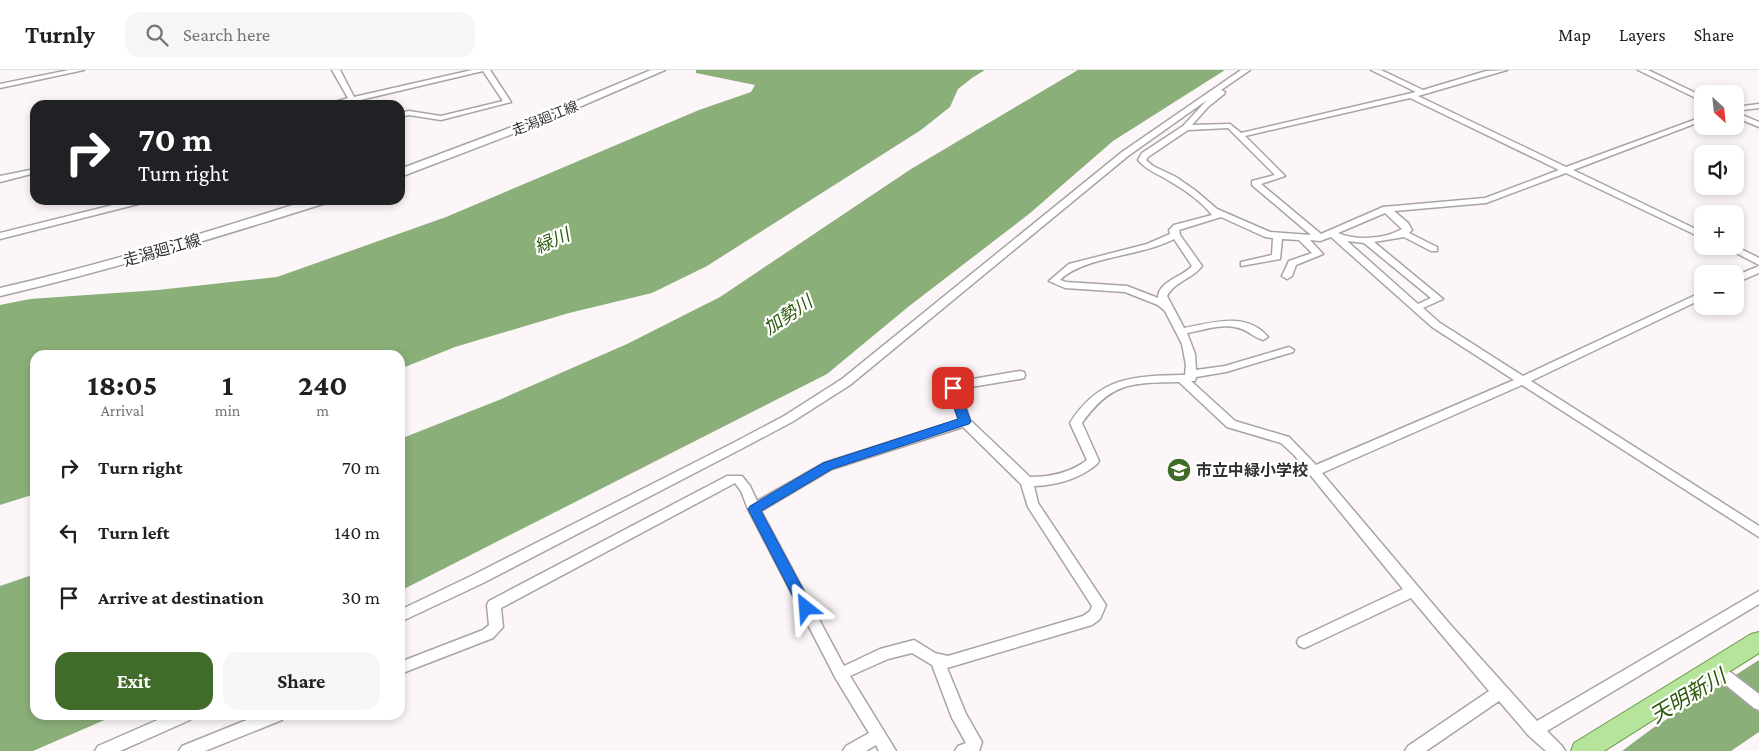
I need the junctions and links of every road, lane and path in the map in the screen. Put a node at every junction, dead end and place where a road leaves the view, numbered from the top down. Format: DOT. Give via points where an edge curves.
graph roads {
  1 [pos="80,70"];
  2 [pos="336,70"];
  3 [pos="481,70"];
  4 [pos="486,70"];
  5 [pos="654,70"];
  6 [pos="660,70"];
  7 [pos="1246,70"];
  8 [pos="1375,70"];
  9 [pos="1503,70"];
  10 [pos="1667,70"];
  11 [pos="1646,72"];
  12 [pos="642,77"];
  13 [pos="0,86"];
  14 [pos="1216,90"];
  15 [pos="1421,92"];
  16 [pos="1694,95"];
  17 [pos="1411,96"];
  18 [pos="353,100"];
  19 [pos="362,100"];
  20 [pos="1759,106"];
  21 [pos="1744,108"];
  22 [pos="405,114"];
  23 [pos="1744,118"];
  24 [pos="1694,122"];
  25 [pos="1759,125"];
  26 [pos="1186,128"];
  27 [pos="1241,135"];
  28 [pos="1567,170"];
  29 [pos="405,171"];
  30 [pos="30,172"];
  31 [pos="0,179"];
  32 [pos="122,205"];
  33 [pos="306,205"];
  34 [pos="1386,209"];
  35 [pos="1214,211"];
  36 [pos="1694,231"];
  37 [pos="1400,234"];
  38 [pos="1175,235"];
  39 [pos="1334,235"];
  40 [pos="0,236"];
  41 [pos="1278,236"];
  42 [pos="1302,236"];
  43 [pos="1320,238"];
  44 [pos="1367,241"];
  45 [pos="1434,250"];
  46 [pos="1744,254"];
  47 [pos="1277,257"];
  48 [pos="1759,262"];
  49 [pos="1244,264"];
  50 [pos="1290,265"];
  51 [pos="1759,269"];
  52 [pos="1287,276"];
  53 [pos="1744,276"];
  54 [pos="0,292"];
  55 [pos="1694,299"];
  56 [pos="1418,307"];
  57 [pos="1168,310"];
  58 [pos="1182,331"];
  59 [pos="1263,337"];
  60 [pos="1289,350"];
  61 [pos="1020,376"];
  62 [pos="1186,377"];
  63 [pos="1524,380"];
  64 [pos="965,422"];
  65 [pos="1314,471"];
  66 [pos="1027,482"];
  67 [pos="754,509"];
  68 [pos="1759,532"];
  69 [pos="1412,591"];
  70 [pos="1759,597"];
  71 [pos="405,614"];
  72 [pos="1759,641"];
  73 [pos="1304,642"];
  74 [pos="937,660"];
  75 [pos="405,666"];
  76 [pos="1716,669"];
  77 [pos="841,674"];
  78 [pos="1500,692"];
  79 [pos="1759,702"];
  80 [pos="174,720"];
  81 [pos="264,720"];
  82 [pos="1534,731"];
  83 [pos="878,736"];
  84 [pos="103,751"];
  85 [pos="187,751"];
  86 [pos="850,751"];
  87 [pos="888,751"];
  88 [pos="963,751"];
  89 [pos="1413,751"];
  90 [pos="1557,751"];
  91 [pos="1583,751"];
  1 -- 13 [label="street"];
  2 -- 18 [label="street"];
  3 -- 19 [label="street"];
  4 -- 22 [label="street" via="507,102 441,118"];
  5 -- 12 [label="street"];
  6 -- 12 [label="main road, 走潟廻江線"];
  7 -- 14 [label="street"];
  8 -- 15 [label="street"];
  9 -- 15 [label="street"];
  10 -- 11 [label="street"];
  11 -- 16 [label="street"];
  12 -- 29 [label="main road, 走潟廻江線"];
  14 -- 26 [label="street" via="1221,92"];
  14 -- 71 [label="street" via="1125,154 846,382 788,419 737,446"];
  15 -- 17 [label="street"];
  17 -- 27 [label="street"];
  17 -- 28 [label="street"];
  20 -- 21 [label="street"];
  23 -- 25 [label="street"];
  24 -- 28 [label="street"];
  26 -- 27 [label="street" via="1230,126"];
  26 -- 35 [label="street" via="1142,160 1193,193"];
  27 -- 43 [label="street" via="1281,176 1255,183"];
  28 -- 34 [label="street" via="1486,200"];
  28 -- 36 [label="street"];
  30 -- 31 [label="street"];
  32 -- 40 [label="street"];
  33 -- 54 [label="main road, 走潟廻江線" via="184,244"];
  34 -- 37 [label="street" via="1405,225 1407,230"];
  34 -- 39 [label="street"];
  35 -- 38 [label="street" via="1217,216 1177,227"];
  35 -- 41 [label="street" via="1268,235"];
  37 -- 44 [label="street"];
  37 -- 45 [label="street"];
  38 -- 57 [label="street" via="1197,266 1165,290 1162,296"];
  38 -- 57 [label="street" via="1138,251 1070,267 1054,281 1127,289 1162,303"];
  39 -- 43 [label="street"];
  39 -- 44 [label="street"];
  39 -- 56 [label="street"];
  41 -- 42 [label="street"];
  41 -- 47 [label="street"];
  42 -- 43 [label="street"];
  42 -- 50 [label="street" via="1318,254"];
  44 -- 56 [label="street" via="1438,299"];
  46 -- 48 [label="street"];
  47 -- 49 [label="street"];
  47 -- 50 [label="street"];
  50 -- 52 [label="street"];
  51 -- 53 [label="street"];
  55 -- 63 [label="street"];
  56 -- 63 [label="street" via="1436,325"];
  57 -- 58 [label="street"];
  58 -- 59 [label="street" via="1228,322 1245,325"];
  58 -- 62 [label="street" via="1193,365"];
  60 -- 62 [label="street"];
  61 -- 64 [label="street" via="953,386"];
  62 -- 65 [label="street" via="1231,424 1285,440"];
  62 -- 66 [label="street" via="1121,382 1100,393 1087,405 1076,423 1093,461 1084,470 1058,480"];
  63 -- 65 [label="street"];
  63 -- 68 [label="street"];
  64 -- 66 [label="street"];
  64 -- 67 [label="street" via="828,466"];
  65 -- 69 [label="street"];
  66 -- 74 [label="street" via="1032,504 1099,605 1095,615 1087,621 967,657 948,662"];
  67 -- 75 [label="street" via="746,488 738,479 731,479 494,605 496,627 488,634"];
  67 -- 77 [label="street"];
  69 -- 73 [label="street"];
  69 -- 78 [label="street"];
  70 -- 82 [label="street"];
  72 -- 76 [label="main road"];
  74 -- 77 [label="street" via="914,646 885,652"];
  74 -- 88 [label="street" via="960,718 974,742 972,747"];
  76 -- 79 [label="street"];
  76 -- 91 [label="main road"];
  77 -- 83 [label="street"];
  78 -- 82 [label="street"];
  78 -- 89 [label="street"];
  80 -- 84 [label="street"];
  81 -- 85 [label="street"];
  82 -- 90 [label="street"];
  83 -- 86 [label="street"];
  83 -- 87 [label="street"];
}
